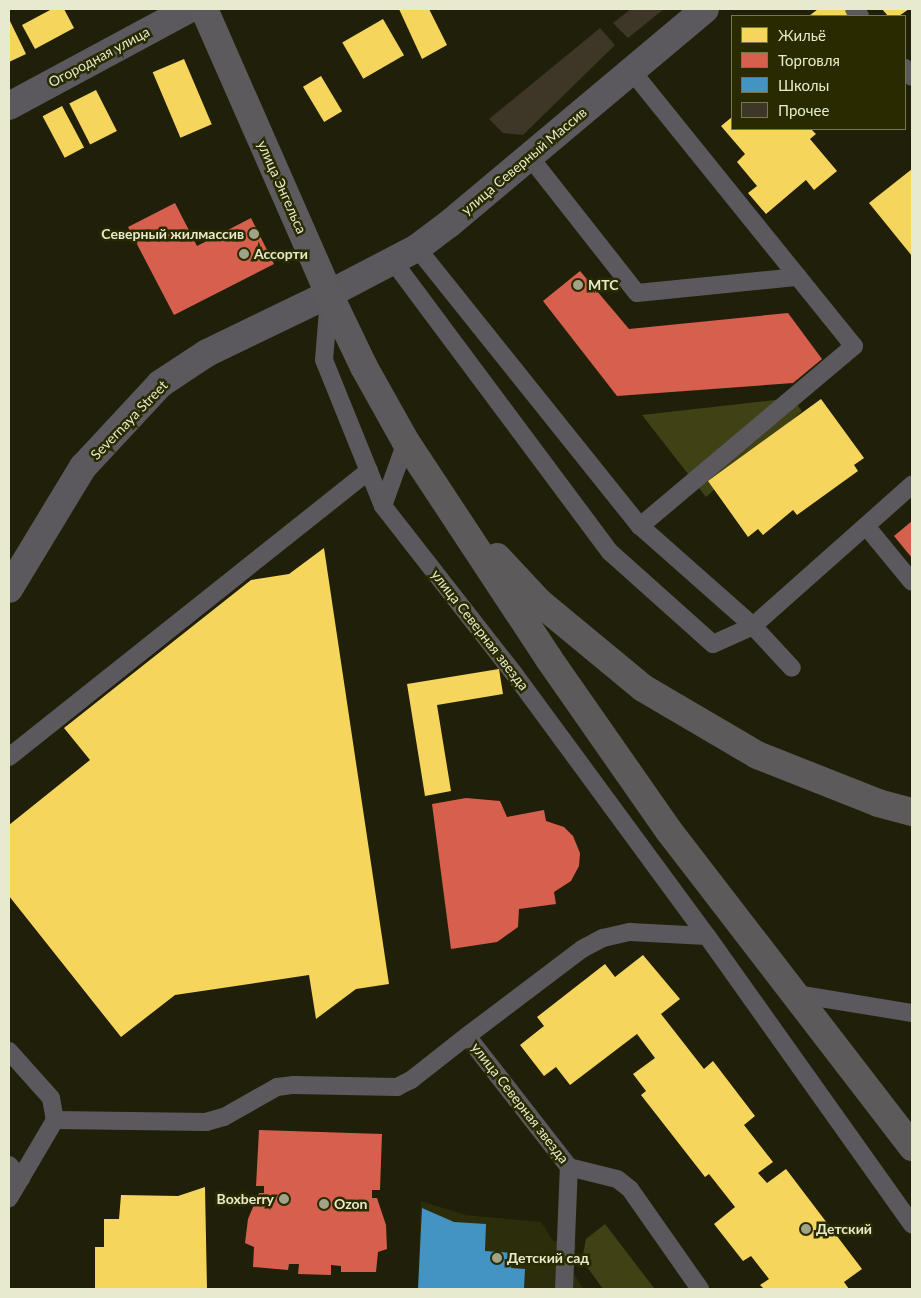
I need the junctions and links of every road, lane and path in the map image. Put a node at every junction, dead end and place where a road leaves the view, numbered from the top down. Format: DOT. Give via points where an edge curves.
graph roads {
  1 [pos="189,9"];
  2 [pos="204,9"];
  3 [pos="705,9"];
  4 [pos="632,70"];
  5 [pos="9,106"];
  6 [pos="530,156"];
  7 [pos="417,248"];
  8 [pos="393,262"];
  9 [pos="798,278"];
  10 [pos="329,294"];
  11 [pos="406,442"];
  12 [pos="369,471"];
  13 [pos="912,486"];
  14 [pos="383,506"];
  15 [pos="640,526"];
  16 [pos="866,526"];
  17 [pos="912,582"];
  18 [pos="9,589"];
  19 [pos="753,626"];
  20 [pos="792,668"];
  21 [pos="9,757"];
  22 [pos="912,812"];
  23 [pos="707,936"];
  24 [pos="796,994"];
  25 [pos="912,1013"];
  26 [pos="467,1036"];
  27 [pos="9,1051"];
  28 [pos="55,1120"];
  29 [pos="912,1147"];
  30 [pos="9,1165"];
  31 [pos="569,1167"];
  32 [pos="21,1178"];
  33 [pos="9,1198"];
  34 [pos="912,1224"];
  35 [pos="564,1289"];
  36 [pos="700,1289"];
  1 -- 5 [label="street, Огородная улица"];
  2 -- 10 [label="main road, улица Энгельса"];
  3 -- 4 [label="street, улица Северный Массив"];
  4 -- 6 [label="street, улица Северный Массив"];
  4 -- 9 [label="lane"];
  6 -- 7 [label="street, улица Северный Массив"];
  6 -- 9 [label="lane" via="637,293"];
  7 -- 8 [label="street, улица Северный Массив"];
  7 -- 15 [label="lane"];
  8 -- 10 [label="street, улица Северный Массив"];
  8 -- 19 [label="lane" via="610,552 713,644"];
  9 -- 15 [label="lane" via="854,346"];
  10 -- 11 [label="main road, улица Энгельса" via="364,367"];
  10 -- 12 [label="lane, улица Северная звезда" via="324,360"];
  10 -- 18 [label="street, Severnaya Street" via="207,353 160,384 84,467"];
  11 -- 14 [label="lane"];
  11 -- 22 [label="highway" via="470,528 539,602 643,688 757,755 878,804"];
  11 -- 24 [label="highway" via="549,659 669,831"];
  12 -- 14 [label="lane, улица Северная звезда"];
  12 -- 21 [label="lane"];
  13 -- 16 [label="lane"];
  14 -- 23 [label="lane, улица Северная звезда" via="515,675"];
  15 -- 19 [label="lane"];
  16 -- 17 [label="lane"];
  16 -- 19 [label="lane"];
  19 -- 20 [label="lane"];
  23 -- 26 [label="lane, улица Северная звезда" via="630,932 603,938 582,949"];
  23 -- 34 [label="lane, улица Северная звезда"];
  24 -- 25 [label="lane"];
  24 -- 29 [label="highway"];
  26 -- 28 [label="lane" via="412,1080 397,1087 294,1084 277,1087 224,1117 206,1122"];
  26 -- 31 [label="lane, улица Северная звезда"];
  27 -- 28 [label="lane" via="51,1098"];
  28 -- 32 [label="lane"];
  30 -- 32 [label="lane"];
  31 -- 35 [label="lane"];
  31 -- 36 [label="lane, улица Северная звезда" via="617,1179 630,1190"];
  32 -- 33 [label="lane"];
}
